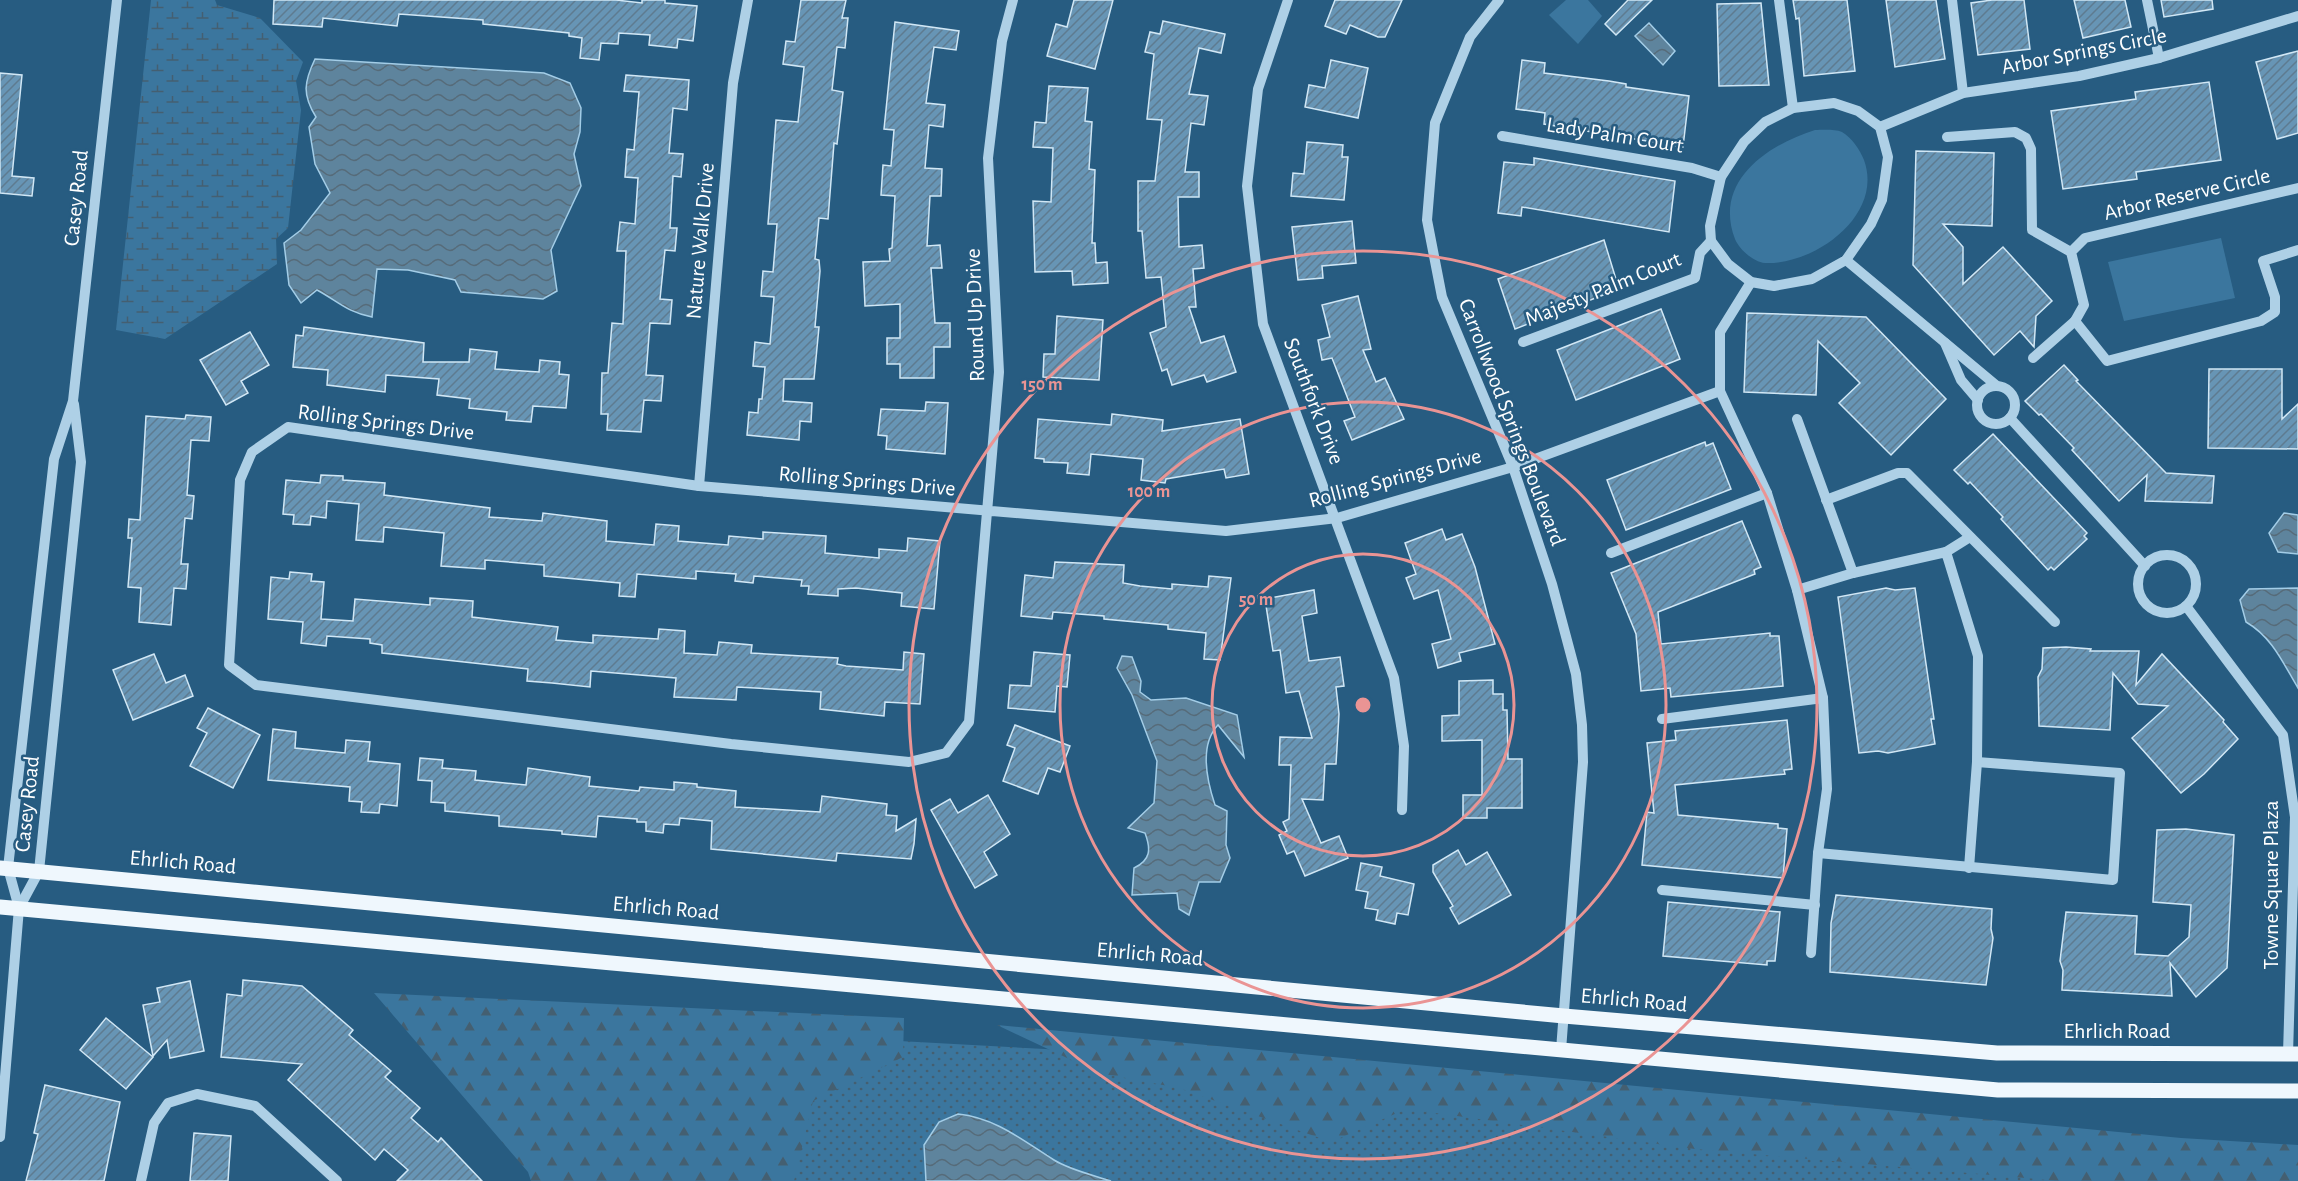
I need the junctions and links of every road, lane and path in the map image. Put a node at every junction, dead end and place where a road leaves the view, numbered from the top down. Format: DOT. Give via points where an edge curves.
graph roads {
  1 [pos="117,0"];
  2 [pos="748,0"];
  3 [pos="1014,0"];
  4 [pos="1288,0"];
  5 [pos="1498,0"];
  6 [pos="1779,0"];
  7 [pos="1952,0"];
  8 [pos="2147,0"];
  9 [pos="2298,16"];
  10 [pos="2159,58"];
  11 [pos="1963,93"];
  12 [pos="1793,108"];
  13 [pos="1880,127"];
  14 [pos="1502,136"];
  15 [pos="1947,137"];
  16 [pos="1721,177"];
  17 [pos="2298,188"];
  18 [pos="1711,241"];
  19 [pos="2298,250"];
  20 [pos="2071,252"];
  21 [pos="1846,260"];
  22 [pos="1750,282"];
  23 [pos="2076,321"];
  24 [pos="1944,340"];
  25 [pos="1523,342"];
  26 [pos="2033,358"];
  27 [pos="1997,386"];
  28 [pos="1720,391"];
  29 [pos="1978,400"];
  30 [pos="73,401"];
  31 [pos="2010,418"];
  32 [pos="1797,419"];
  33 [pos="1513,467"];
  34 [pos="699,486"];
  35 [pos="1767,493"];
  36 [pos="1826,500"];
  37 [pos="987,511"];
  38 [pos="1337,518"];
  39 [pos="1970,537"];
  40 [pos="1946,552"];
  41 [pos="1611,553"];
  42 [pos="2145,566"];
  43 [pos="1853,573"];
  44 [pos="1797,590"];
  45 [pos="2186,606"];
  46 [pos="2055,622"];
  47 [pos="976,631"];
  48 [pos="1823,698"];
  49 [pos="1662,719"];
  50 [pos="1977,762"];
  51 [pos="1402,810"];
  52 [pos="1818,853"];
  53 [pos="4,868"];
  54 [pos="1969,868"];
  55 [pos="39,871"];
  56 [pos="1662,890"];
  57 [pos="1815,905"];
  58 [pos="0,907"];
  59 [pos="19,908"];
  60 [pos="1811,953"];
  61 [pos="1564,1016"];
  62 [pos="1561,1050"];
  63 [pos="2293,1054"];
  64 [pos="2298,1091"];
  65 [pos="0,1137"];
  66 [pos="141,1181"];
  67 [pos="337,1181"];
  1 -- 30 [label="street, Casey Road"];
  2 -- 34 [label="street, Nature Walk Drive" via="734,83"];
  3 -- 37 [label="street, Round Up Drive" via="1002,41 988,158 999,372"];
  4 -- 38 [label="street, Southfork Drive" via="1258,89 1247,186 1263,324"];
  5 -- 33 [label="street, Carrollwood Springs Boulevard" via="1470,37 1435,123 1428,220 1442,297"];
  6 -- 12 [label="street"];
  7 -- 11 [label="street"];
  8 -- 10 [label="street"];
  9 -- 10 [label="street, Arbor Springs Circle"];
  10 -- 11 [label="street, Arbor Springs Circle" via="2079,76"];
  11 -- 13 [label="street, Arbor Springs Circle"];
  12 -- 13 [label="street" via="1834,103 1858,111"];
  12 -- 16 [label="street" via="1765,122 1744,141"];
  13 -- 21 [label="street" via="1888,158 1882,200"];
  14 -- 16 [label="street, Lady Palm Court" via="1692,168"];
  15 -- 20 [label="street" via="2015,132 2025,138 2031,149 2032,230"];
  16 -- 18 [label="street" via="1710,226"];
  17 -- 20 [label="street, Arbor Reserve Circle" via="2085,238"];
  18 -- 22 [label="street" via="1728,264"];
  18 -- 25 [label="street, Majesty Palm Court" via="1701,253 1695,278"];
  19 -- 23 [label="street" via="2263,261 2275,297 2275,312 2261,321 2108,361"];
  20 -- 23 [label="street" via="2084,305"];
  21 -- 22 [label="street" via="1812,279 1774,285"];
  21 -- 24 [label="street"];
  22 -- 28 [label="street" via="1720,332"];
  23 -- 26 [label="street"];
  24 -- 27 [label="street"];
  24 -- 29 [label="street" via="1961,380"];
  27 -- 29 [label="street" via="1985,390"];
  27 -- 31 [label="street" via="2008,390 2015,400"];
  28 -- 33 [label="street"];
  28 -- 35 [label="street"];
  29 -- 31 [label="street" via="1979,412 1987,421 1999,423"];
  30 -- 53 [label="street, Casey Road" via="54,459"];
  30 -- 55 [label="street, Casey Road" via="81,462"];
  31 -- 42 [label="street"];
  32 -- 36 [label="street"];
  33 -- 38 [label="street, Rolling Springs Drive"];
  33 -- 61 [label="street, Carrollwood Springs Boulevard" via="1564,628 1576,675 1582,725 1583,762"];
  34 -- 37 [label="street, Rolling Springs Drive"];
  34 -- 47 [label="street, Rolling Springs Drive" via="288,427 252,452 240,480 229,665 256,685 909,762 946,753 969,722"];
  35 -- 41 [label="street"];
  35 -- 44 [label="street"];
  36 -- 39 [label="street" via="1907,473"];
  36 -- 43 [label="street"];
  37 -- 38 [label="street, Rolling Springs Drive" via="1226,531"];
  37 -- 47 [label="street, Round Up Drive"];
  38 -- 51 [label="street, Southfork Drive" via="1394,678 1404,746"];
  39 -- 40 [label="street"];
  39 -- 46 [label="street"];
  40 -- 43 [label="street"];
  40 -- 50 [label="street" via="1978,656"];
  42 -- 45 [label="street" via="2138,583 2144,601 2160,612 2178,611"];
  42 -- 45 [label="street" via="2170,555 2187,563 2196,580 2193,598"];
  43 -- 44 [label="street"];
  44 -- 48 [label="street"];
  45 -- 63 [label="street, Towne Square Plaza" via="2283,735 2295,817"];
  48 -- 49 [label="street"];
  48 -- 52 [label="street" via="1827,789"];
  50 -- 54 [label="street"];
  50 -- 54 [label="street" via="2120,773 2113,880"];
  52 -- 54 [label="street"];
  52 -- 57 [label="street"];
  53 -- 55 [label="main road, Ehrlich Road"];
  53 -- 59 [label="street, Casey Road"];
  55 -- 59 [label="street, Casey Road"];
  55 -- 61 [label="main road, Ehrlich Road"];
  56 -- 57 [label="street"];
  57 -- 60 [label="street"];
  58 -- 59 [label="main road"];
  59 -- 62 [label="main road"];
  59 -- 65 [label="street"];
  61 -- 62 [label="street, Carrollwood Springs Boulevard"];
  61 -- 63 [label="main road, Ehrlich Road" via="1997,1053"];
  62 -- 64 [label="main road" via="1998,1090"];
  66 -- 67 [label="street" via="154,1123 168,1103 196,1094 255,1106"];
}
